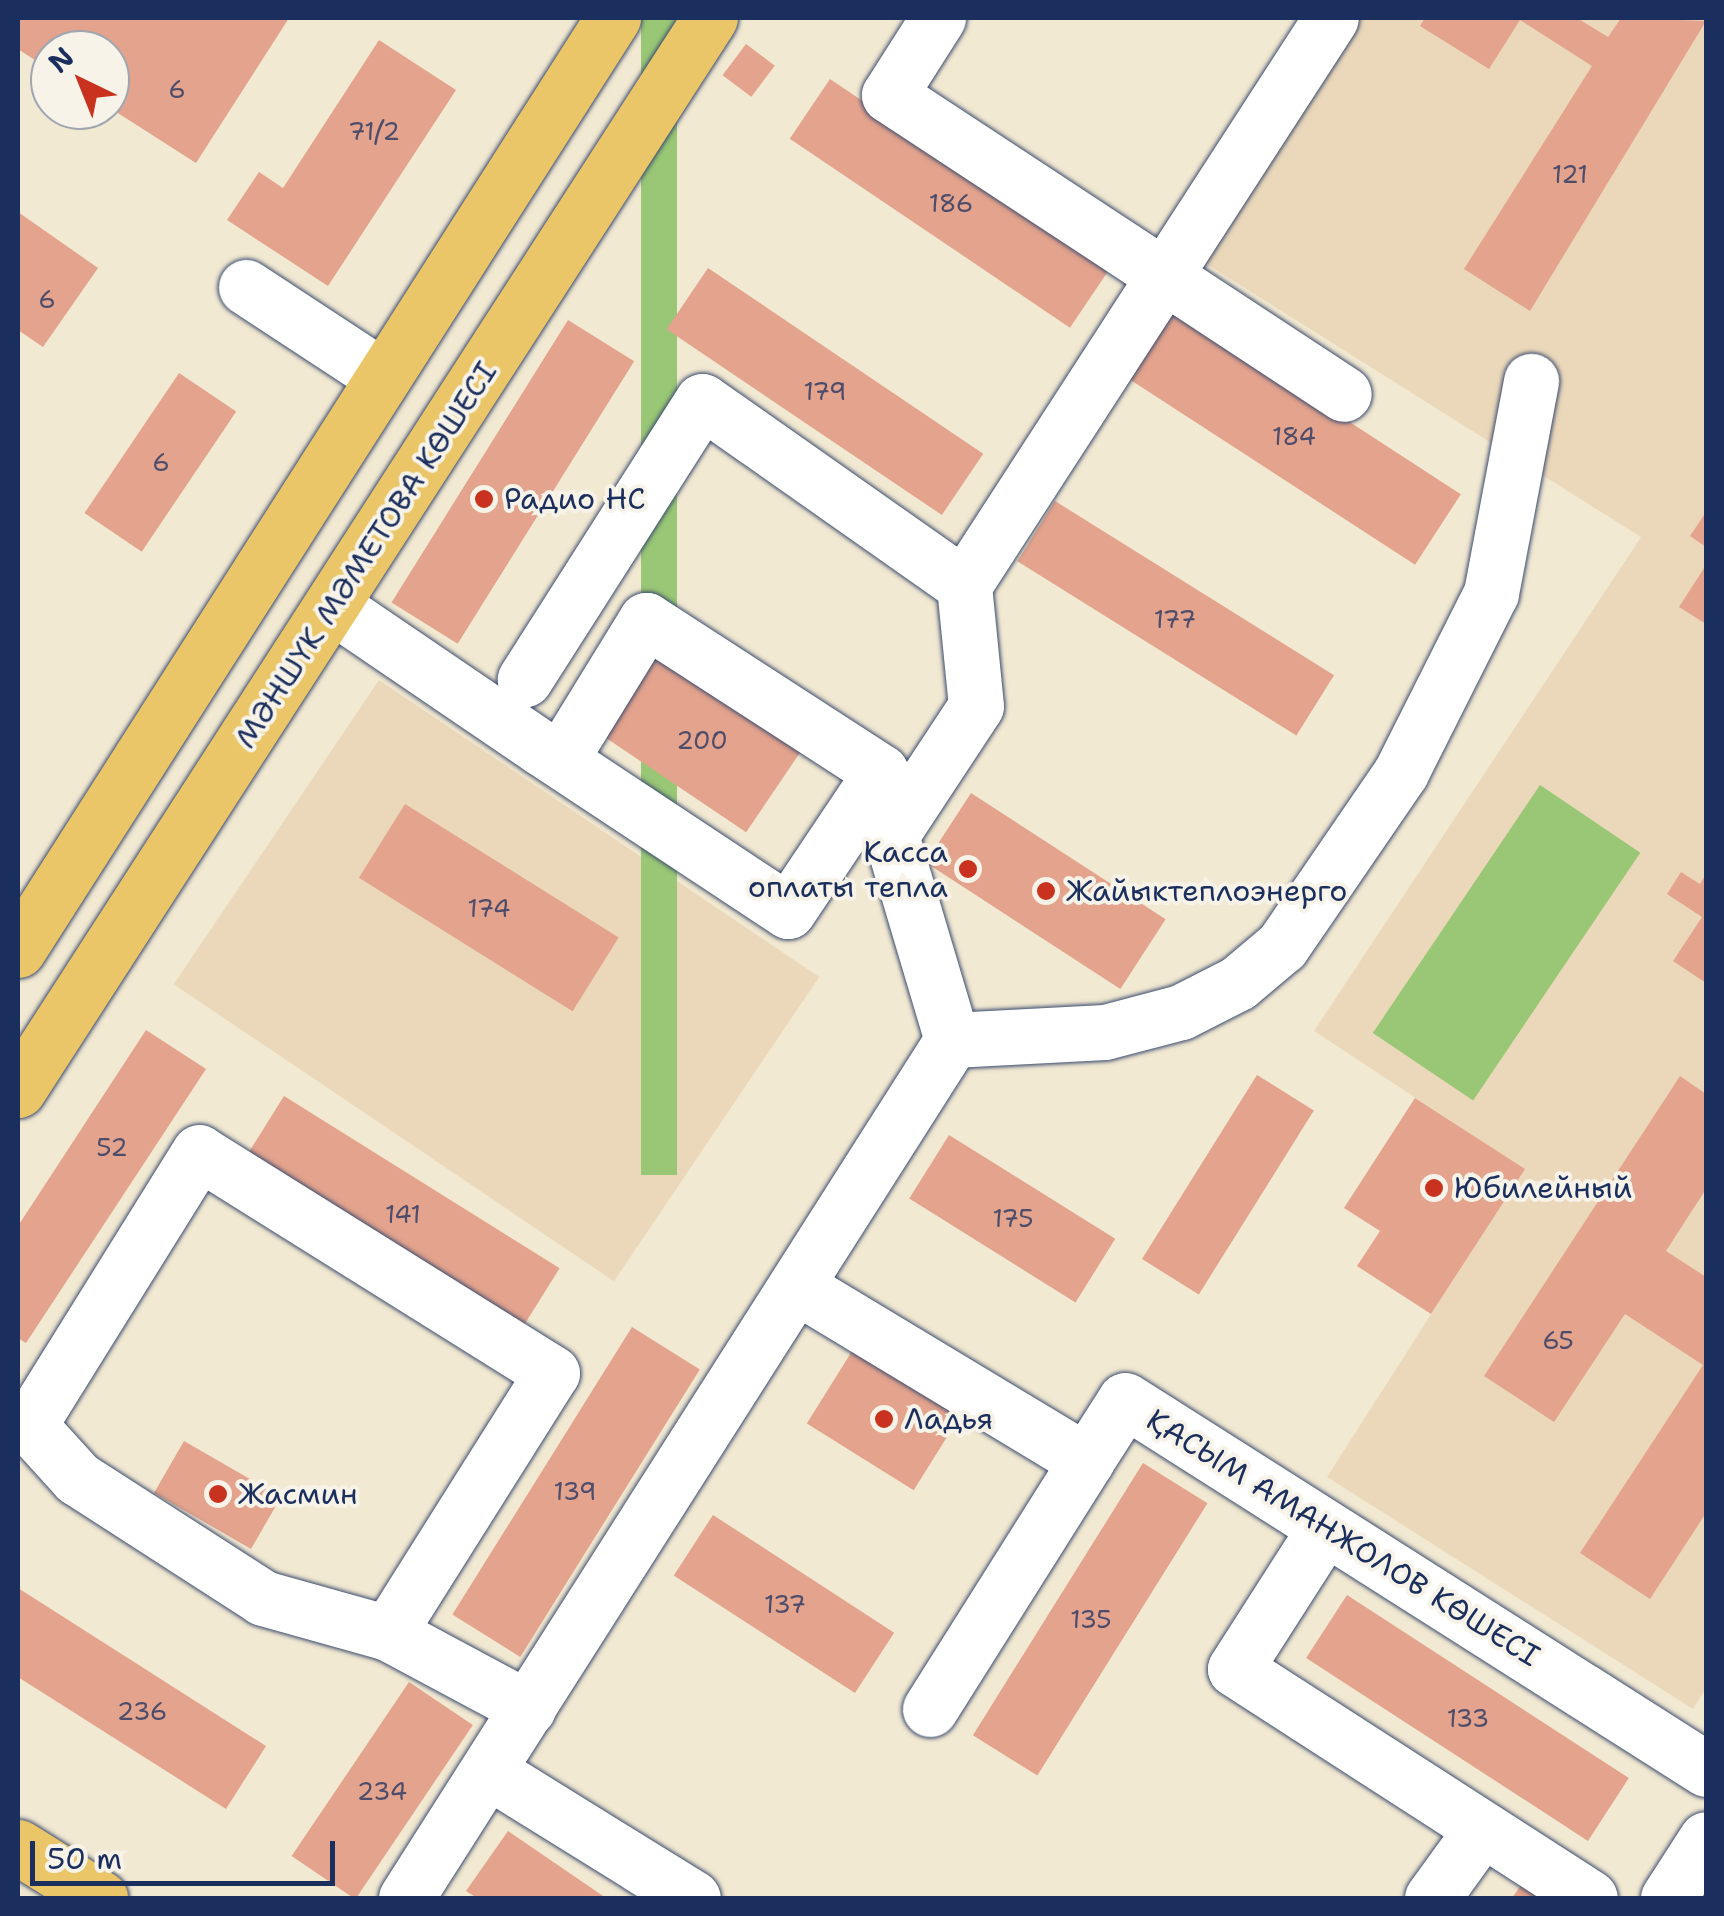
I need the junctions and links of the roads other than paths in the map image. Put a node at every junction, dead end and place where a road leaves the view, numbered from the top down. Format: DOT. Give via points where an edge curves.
graph roads {
  1 [pos="614,18"];
  2 [pos="710,18"];
  3 [pos="938,18"];
  4 [pos="1331,18"];
  5 [pos="1166,274"];
  6 [pos="246,286"];
  7 [pos="383,377"];
  8 [pos="1531,381"];
  9 [pos="1344,394"];
  10 [pos="964,585"];
  11 [pos="334,607"];
  12 [pos="525,679"];
  13 [pos="560,760"];
  14 [pos="18,950"];
  15 [pos="952,1040"];
  16 [pos="18,1090"];
  17 [pos="796,1286"];
  18 [pos="23,1433"];
  19 [pos="1086,1461"];
  20 [pos="1325,1528"];
  21 [pos="388,1633"];
  22 [pos="528,1708"];
  23 [pos="930,1709"];
  24 [pos="1706,1769"];
  25 [pos="488,1771"];
  26 [pos="1482,1828"];
  27 [pos="1706,1838"];
  28 [pos="18,1846"];
  29 [pos="100,1898"];
  30 [pos="406,1898"];
  31 [pos="693,1898"];
  32 [pos="1432,1898"];
  33 [pos="1590,1898"];
  34 [pos="1668,1898"];
  1 -- 7 [label="main road"];
  2 -- 11 [label="main road, МӘНШҮК МӘМЕТОВА КӨШЕСІ"];
  3 -- 5 [label="street" via="889,94"];
  4 -- 5 [label="street"];
  5 -- 9 [label="street"];
  5 -- 10 [label="street"];
  6 -- 7 [label="street"];
  7 -- 14 [label="main road"];
  8 -- 15 [label="street" via="1490,594 1401,772 1282,946 1238,984 1181,1012 1106,1032"];
  10 -- 12 [label="street" via="702,401"];
  10 -- 15 [label="street" via="976,706 890,836"];
  11 -- 13 [label="street"];
  11 -- 16 [label="main road, МӘНШҮК МӘМЕТОВА КӨШЕСІ"];
  13 -- 13 [label="street" via="788,912 881,772 646,620"];
  15 -- 17 [label="street"];
  17 -- 19 [label="street"];
  17 -- 22 [label="street"];
  18 -- 21 [label="street" via="77,1478 264,1598"];
  18 -- 21 [label="street" via="199,1152 552,1373"];
  19 -- 20 [label="street, ҚАСЫМ АМАНЖОЛОВ КӨШЕСІ" via="1124,1400"];
  19 -- 23 [label="street"];
  20 -- 24 [label="street, ҚАСЫМ АМАНЖОЛОВ КӨШЕСІ"];
  20 -- 26 [label="street" via="1235,1669"];
  21 -- 22 [label="street"];
  22 -- 25 [label="street"];
  25 -- 30 [label="street"];
  25 -- 31 [label="street"];
  26 -- 32 [label="street"];
  26 -- 33 [label="street"];
  27 -- 34 [label="street"];
  28 -- 29 [label="main road"];
}
